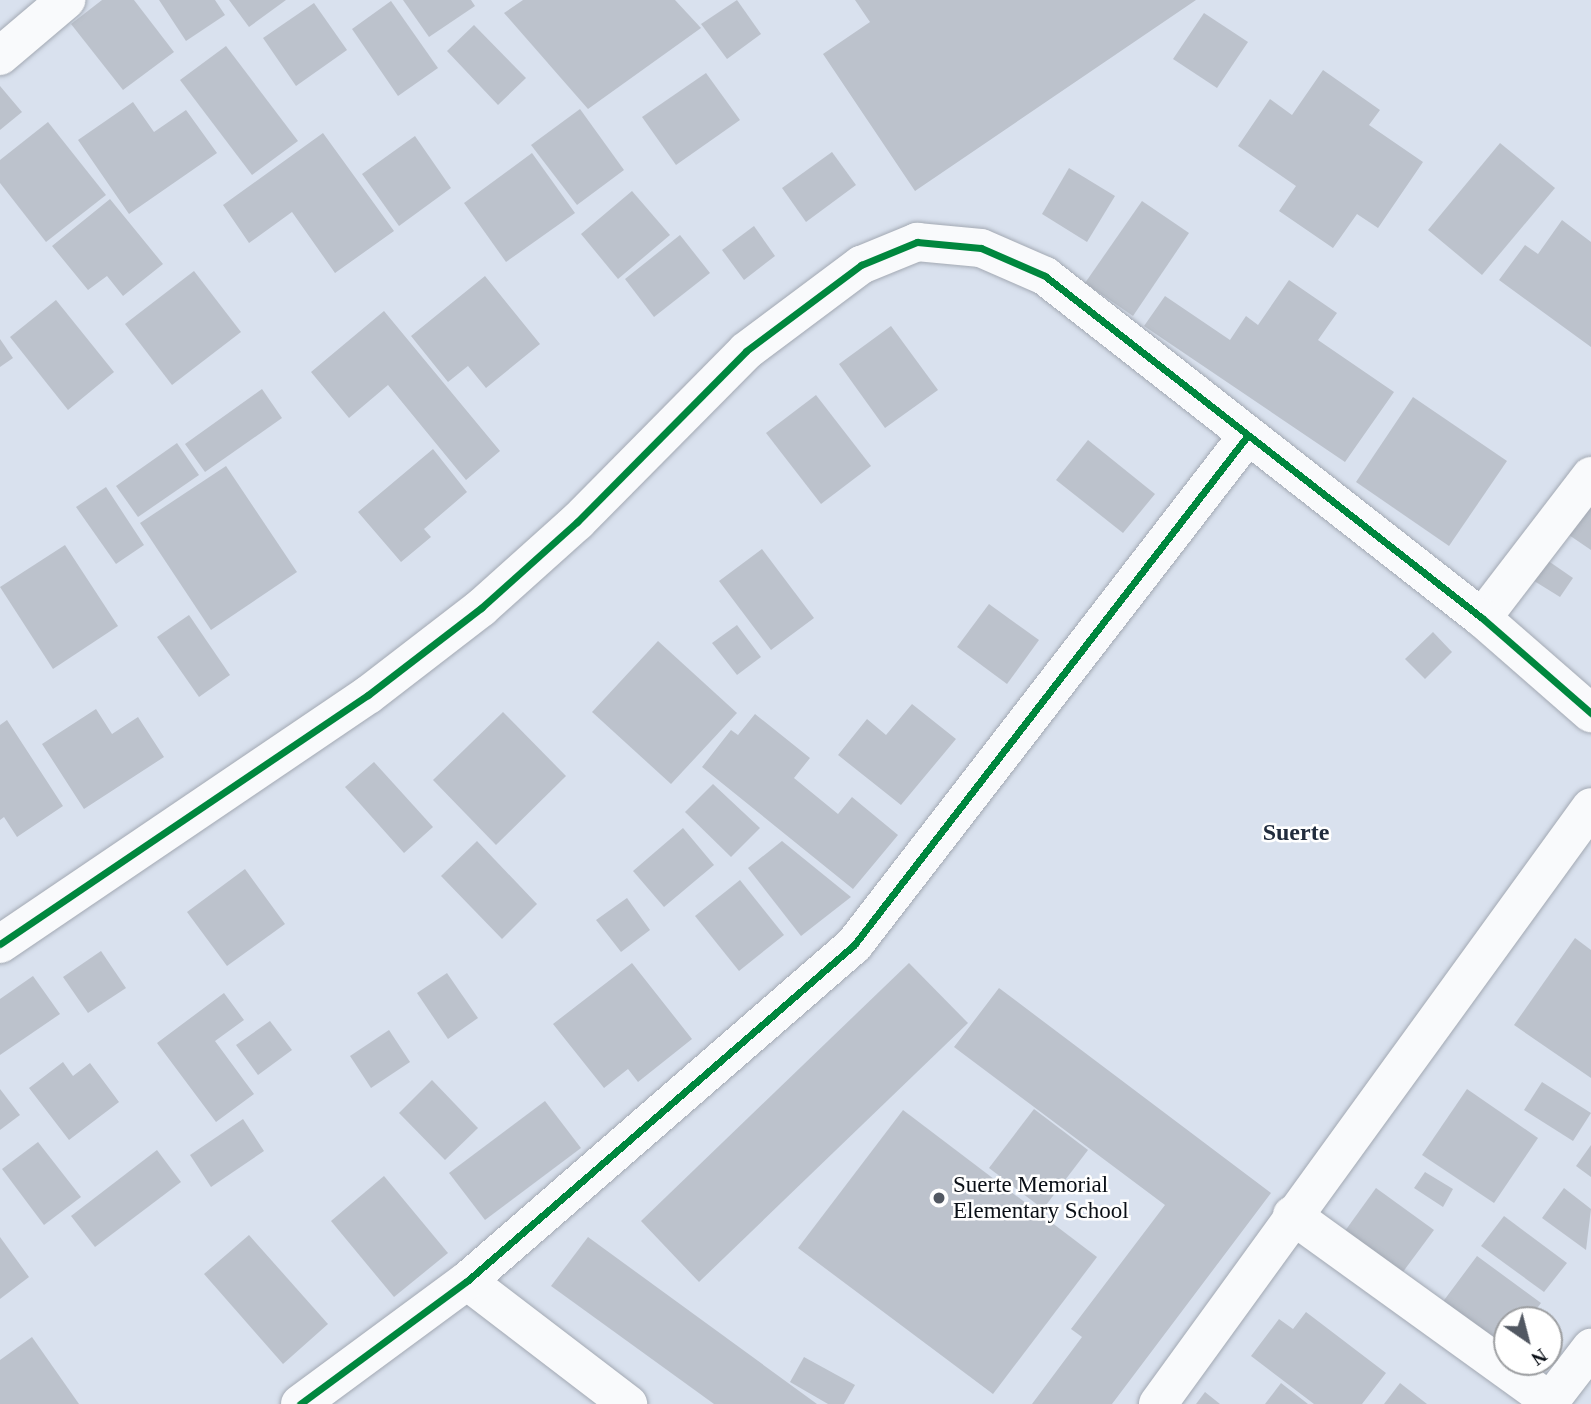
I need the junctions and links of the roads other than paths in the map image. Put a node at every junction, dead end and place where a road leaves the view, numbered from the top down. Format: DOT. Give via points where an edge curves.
graph roads {
  1 [pos="66,0"];
  2 [pos="0,56"];
  3 [pos="1248,435"];
  4 [pos="1591,477"];
  5 [pos="1482,618"];
  6 [pos="1591,713"];
  7 [pos="1591,807"];
  8 [pos="0,944"];
  9 [pos="1292,1215"];
  10 [pos="467,1281"];
  11 [pos="1591,1348"];
  12 [pos="1549,1403"];
  13 [pos="300,1404"];
  14 [pos="628,1404"];
  15 [pos="1158,1404"];
  1 -- 2 [label="street"];
  3 -- 5 [label="street"];
  3 -- 8 [label="street" via="1045,276 981,248 917,242 861,265 746,351 567,531 368,695"];
  3 -- 10 [label="street" via="854,945"];
  4 -- 5 [label="street"];
  5 -- 6 [label="street"];
  7 -- 9 [label="street"];
  9 -- 12 [label="street"];
  9 -- 15 [label="street"];
  10 -- 13 [label="street"];
  10 -- 14 [label="street"];
  11 -- 12 [label="street"];
}
